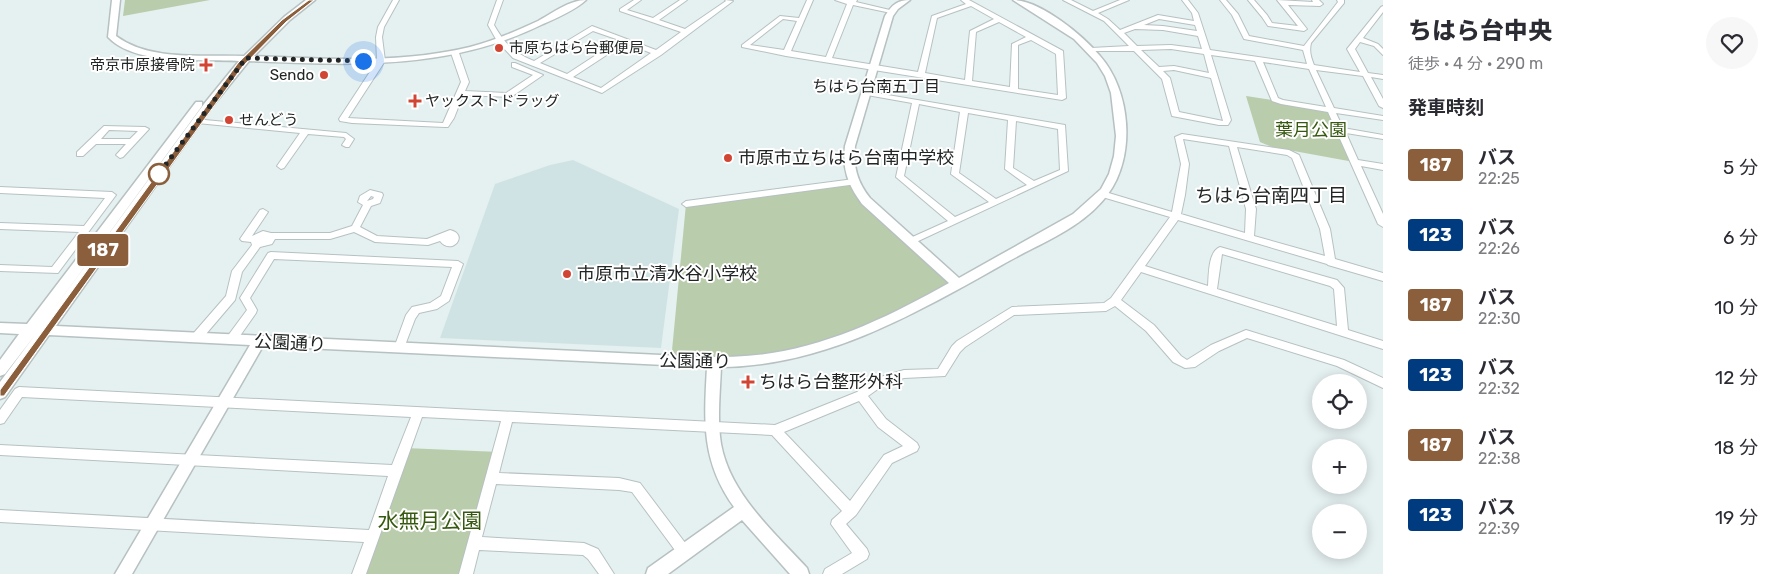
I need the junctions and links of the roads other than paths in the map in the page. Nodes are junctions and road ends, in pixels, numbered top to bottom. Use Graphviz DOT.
graph roads {
  1 [pos="116,0"];
  2 [pos="302,0"];
  3 [pos="311,0"];
  4 [pos="396,0"];
  5 [pos="500,0"];
  6 [pos="582,0"];
  7 [pos="638,0"];
  8 [pos="684,0"];
  9 [pos="728,0"];
  10 [pos="810,0"];
  11 [pos="838,0"];
  12 [pos="906,0"];
  13 [pos="964,0"];
  14 [pos="1017,0"];
  15 [pos="1066,0"];
  16 [pos="1126,0"];
  17 [pos="1185,0"];
  18 [pos="1223,0"];
  19 [pos="1251,0"];
  20 [pos="1315,0"];
  21 [pos="1340,0"];
  22 [pos="852,1"];
  23 [pos="1281,1"];
  24 [pos="971,4"];
  25 [pos="1383,8"];
  26 [pos="891,11"];
  27 [pos="1093,13"];
  28 [pos="1000,19"];
  29 [pos="801,20"];
  30 [pos="653,21"];
  31 [pos="1198,23"];
  32 [pos="1136,26"];
  33 [pos="686,32"];
  34 [pos="1119,33"];
  35 [pos="1201,34"];
  36 [pos="1032,37"];
  37 [pos="1358,39"];
  38 [pos="499,40"];
  39 [pos="624,40"];
  40 [pos="1135,47"];
  41 [pos="1306,48"];
  42 [pos="1091,50"];
  43 [pos="1206,51"];
  44 [pos="454,53"];
  45 [pos="658,53"];
  46 [pos="1383,53"];
  47 [pos="786,54"];
  48 [pos="240,58"];
  49 [pos="1258,59"];
  50 [pos="828,60"];
  51 [pos="381,61"];
  52 [pos="535,63"];
  53 [pos="515,65"];
  54 [pos="1311,67"];
  55 [pos="875,68"];
  56 [pos="1157,69"];
  57 [pos="921,75"];
  58 [pos="1366,75"];
  59 [pos="1213,76"];
  60 [pos="568,77"];
  61 [pos="1383,77"];
  62 [pos="968,83"];
  63 [pos="1014,90"];
  64 [pos="1379,91"];
  65 [pos="460,93"];
  66 [pos="867,94"];
  67 [pos="916,102"];
  68 [pos="1383,106"];
  69 [pos="1331,109"];
  70 [pos="964,110"];
  71 [pos="1012,118"];
  72 [pos="1383,118"];
  73 [pos="197,121"];
  74 [pos="1340,130"];
  75 [pos="305,132"];
  76 [pos="1383,137"];
  77 [pos="93,141"];
  78 [pos="133,142"];
  79 [pos="1232,143"];
  80 [pos="346,145"];
  81 [pos="80,154"];
  82 [pos="120,156"];
  83 [pos="1354,162"];
  84 [pos="281,166"];
  85 [pos="1383,167"];
  86 [pos="854,182"];
  87 [pos="1033,185"];
  88 [pos="0,190"];
  89 [pos="1102,194"];
  90 [pos="996,202"];
  91 [pos="368,204"];
  92 [pos="686,204"];
  93 [pos="263,212"];
  94 [pos="1176,216"];
  95 [pos="954,221"];
  96 [pos="1383,224"];
  97 [pos="0,226"];
  98 [pos="355,228"];
  99 [pos="86,229"];
  100 [pos="444,236"];
  101 [pos="1249,238"];
  102 [pos="911,241"];
  103 [pos="256,242"];
  104 [pos="1332,263"];
  105 [pos="0,268"];
  106 [pos="1140,268"];
  107 [pos="1383,277"];
  108 [pos="958,284"];
  109 [pos="1212,290"];
  110 [pos="1115,301"];
  111 [pos="0,328"];
  112 [pos="30,329"];
  113 [pos="45,331"];
  114 [pos="1343,333"];
  115 [pos="196,338"];
  116 [pos="231,340"];
  117 [pos="259,341"];
  118 [pos="1383,345"];
  119 [pos="399,348"];
  120 [pos="714,362"];
  121 [pos="0,370"];
  122 [pos="1383,383"];
  123 [pos="0,393"];
  124 [pos="861,395"];
  125 [pos="223,403"];
  126 [pos="418,412"];
  127 [pos="508,416"];
  128 [pos="0,419"];
  129 [pos="712,426"];
  130 [pos="774,430"];
  131 [pos="0,450"];
  132 [pos="190,460"];
  133 [pos="396,471"];
  134 [pos="492,478"];
  135 [pos="744,509"];
  136 [pos="851,511"];
  137 [pos="0,516"];
  138 [pos="152,524"];
  139 [pos="372,536"];
  140 [pos="475,543"];
  141 [pos="685,552"];
  142 [pos="123,574"];
  143 [pos="359,574"];
  144 [pos="466,574"];
  145 [pos="607,574"];
  146 [pos="654,574"];
  147 [pos="801,574"];
  148 [pos="830,574"];
  1 -- 48 [label="street"];
  2 -- 48 [label="street"];
  3 -- 48 [label="street"];
  4 -- 51 [label="street"];
  5 -- 38 [label="street"];
  6 -- 38 [label="street"];
  7 -- 30 [label="street"];
  8 -- 30 [label="street"];
  9 -- 33 [label="street"];
  10 -- 29 [label="street"];
  11 -- 22 [label="street"];
  12 -- 26 [label="street"];
  13 -- 24 [label="street"];
  14 -- 42 [label="street, 公園通り"];
  15 -- 27 [label="street"];
  16 -- 27 [label="street"];
  17 -- 31 [label="street"];
  18 -- 41 [label="street"];
  19 -- 23 [label="street"];
  20 -- 23 [label="street"];
  21 -- 41 [label="street"];
  22 -- 26 [label="street"];
  22 -- 50 [label="street"];
  24 -- 28 [label="street"];
  24 -- 57 [label="street"];
  25 -- 37 [label="street"];
  26 -- 55 [label="street"];
  27 -- 34 [label="street"];
  28 -- 36 [label="street"];
  28 -- 62 [label="street"];
  29 -- 47 [label="street"];
  29 -- 47 [label="street"];
  30 -- 33 [label="street"];
  31 -- 32 [label="street"];
  31 -- 35 [label="street"];
  32 -- 34 [label="street"];
  32 -- 35 [label="street"];
  33 -- 45 [label="street"];
  34 -- 40 [label="street"];
  35 -- 43 [label="street"];
  36 -- 63 [label="street"];
  36 -- 63 [label="street"];
  37 -- 46 [label="street"];
  37 -- 58 [label="street"];
  38 -- 44 [label="street"];
  38 -- 52 [label="street"];
  39 -- 45 [label="street"];
  39 -- 52 [label="street"];
  39 -- 60 [label="street"];
  40 -- 42 [label="street"];
  40 -- 43 [label="street"];
  40 -- 56 [label="street"];
  41 -- 54 [label="street"];
  42 -- 89 [label="street, 公園通り"];
  43 -- 49 [label="street"];
  43 -- 59 [label="street"];
  44 -- 51 [label="street"];
  44 -- 65 [label="street"];
  45 -- 60 [label="street"];
  47 -- 50 [label="street"];
  48 -- 51 [label="street"];
  48 -- 73 [label="street"];
  48 -- 112 [label="street"];
  49 -- 54 [label="street"];
  49 -- 69 [label="street"];
  50 -- 55 [label="street"];
  51 -- 65 [label="street"];
  52 -- 60 [label="street"];
  53 -- 65 [label="street"];
  54 -- 58 [label="street"];
  54 -- 69 [label="street"];
  55 -- 57 [label="street"];
  55 -- 66 [label="street"];
  56 -- 59 [label="street"];
  56 -- 59 [label="street"];
  57 -- 62 [label="street"];
  58 -- 61 [label="street"];
  58 -- 64 [label="street"];
  62 -- 63 [label="street"];
  64 -- 68 [label="street"];
  66 -- 67 [label="street"];
  66 -- 86 [label="street"];
  67 -- 70 [label="street"];
  67 -- 95 [label="street"];
  69 -- 72 [label="street"];
  69 -- 74 [label="street"];
  70 -- 71 [label="street"];
  70 -- 90 [label="street"];
  71 -- 87 [label="street"];
  71 -- 87 [label="street"];
  73 -- 75 [label="street"];
  73 -- 113 [label="street"];
  74 -- 76 [label="street"];
  74 -- 83 [label="street"];
  75 -- 80 [label="street"];
  75 -- 84 [label="street"];
  77 -- 78 [label="street"];
  77 -- 78 [label="street"];
  77 -- 81 [label="street"];
  78 -- 82 [label="street"];
  79 -- 94 [label="street"];
  79 -- 101 [label="street"];
  79 -- 104 [label="street"];
  83 -- 85 [label="street"];
  83 -- 96 [label="street"];
  86 -- 92 [label="street"];
  86 -- 102 [label="street"];
  87 -- 90 [label="street"];
  88 -- 99 [label="street"];
  89 -- 94 [label="street"];
  89 -- 108 [label="street, 公園通り"];
  90 -- 95 [label="street"];
  91 -- 98 [label="street"];
  93 -- 103 [label="street"];
  94 -- 101 [label="street"];
  94 -- 106 [label="street"];
  95 -- 102 [label="street"];
  97 -- 99 [label="street"];
  98 -- 100 [label="street"];
  98 -- 103 [label="street"];
  99 -- 105 [label="street"];
  101 -- 104 [label="street"];
  102 -- 108 [label="street"];
  103 -- 115 [label="street"];
  104 -- 107 [label="street"];
  106 -- 109 [label="street"];
  106 -- 110 [label="street"];
  108 -- 120 [label="street, 公園通り"];
  109 -- 114 [label="street"];
  109 -- 114 [label="street"];
  110 -- 122 [label="street"];
  110 -- 124 [label="street"];
  111 -- 112 [label="street, 公園通り"];
  112 -- 113 [label="street, 公園通り"];
  112 -- 121 [label="street"];
  113 -- 115 [label="street, 公園通り"];
  113 -- 123 [label="street"];
  114 -- 118 [label="street"];
  115 -- 116 [label="street, 公園通り"];
  116 -- 117 [label="street, 公園通り"];
  116 -- 119 [label="street"];
  117 -- 119 [label="street, 公園通り"];
  117 -- 125 [label="street"];
  119 -- 120 [label="street, 公園通り"];
  120 -- 129 [label="street"];
  124 -- 130 [label="street"];
  124 -- 136 [label="street"];
  125 -- 126 [label="street"];
  125 -- 128 [label="street"];
  125 -- 132 [label="street"];
  126 -- 127 [label="street"];
  126 -- 133 [label="street"];
  127 -- 129 [label="street"];
  127 -- 134 [label="street"];
  129 -- 130 [label="street"];
  129 -- 135 [label="street"];
  130 -- 136 [label="street"];
  131 -- 132 [label="street"];
  132 -- 133 [label="street"];
  132 -- 138 [label="street"];
  133 -- 139 [label="street"];
  134 -- 140 [label="street"];
  134 -- 141 [label="street"];
  135 -- 141 [label="street"];
  135 -- 147 [label="street"];
  136 -- 148 [label="street"];
  137 -- 138 [label="street"];
  138 -- 139 [label="street"];
  138 -- 142 [label="street"];
  139 -- 143 [label="street"];
  140 -- 144 [label="street"];
  140 -- 145 [label="street"];
  141 -- 146 [label="street"];
}
